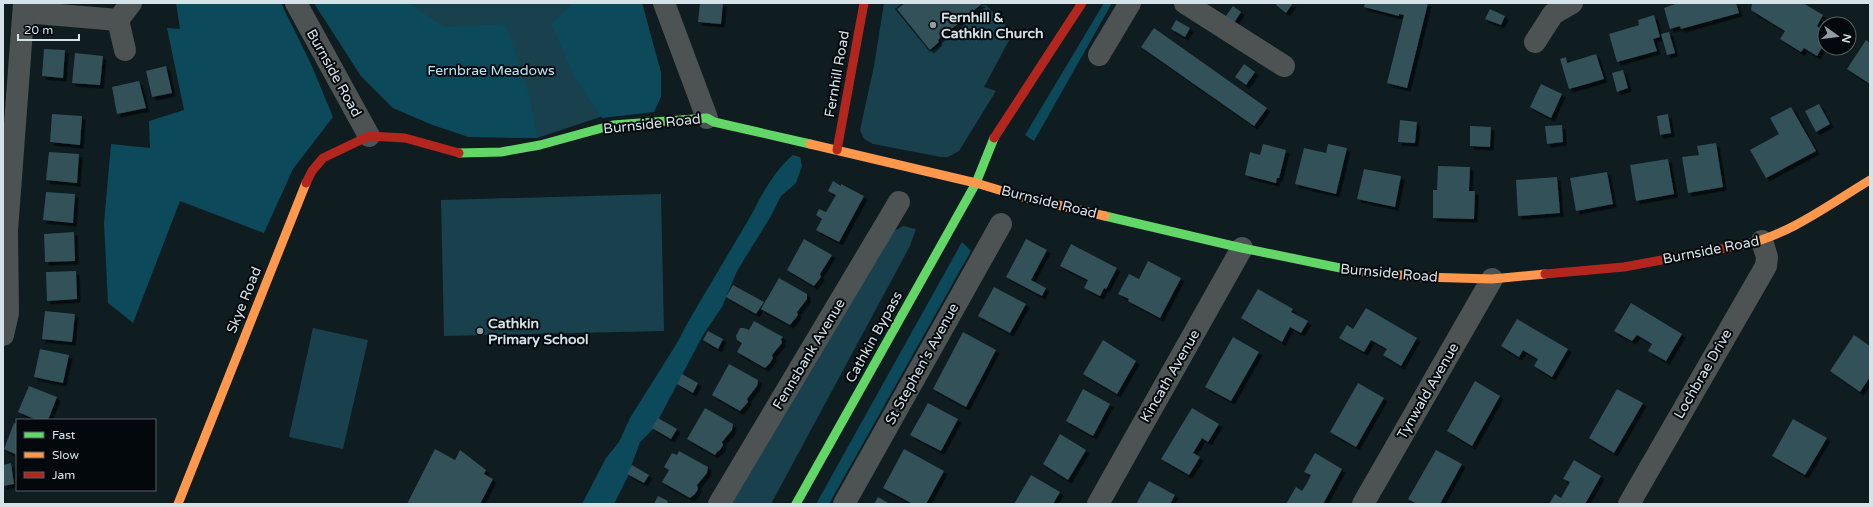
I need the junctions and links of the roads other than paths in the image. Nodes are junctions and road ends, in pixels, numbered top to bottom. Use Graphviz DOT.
graph roads {
  1 [pos="131,3"];
  2 [pos="296,3"];
  3 [pos="664,3"];
  4 [pos="864,3"];
  5 [pos="1082,3"];
  6 [pos="1130,3"];
  7 [pos="1185,3"];
  8 [pos="1572,3"];
  9 [pos="24,8"];
  10 [pos="118,20"];
  11 [pos="1535,42"];
  12 [pos="125,50"];
  13 [pos="1099,55"];
  14 [pos="1284,66"];
  15 [pos="10,111"];
  16 [pos="707,118"];
  17 [pos="369,136"];
  18 [pos="837,150"];
  19 [pos="1870,180"];
  20 [pos="976,183"];
  21 [pos="899,202"];
  22 [pos="1001,224"];
  23 [pos="1762,241"];
  24 [pos="1242,248"];
  25 [pos="1492,278"];
  26 [pos="3,335"];
  27 [pos="178,504"];
  28 [pos="718,504"];
  29 [pos="796,504"];
  30 [pos="844,504"];
  31 [pos="1098,504"];
  32 [pos="1363,504"];
  33 [pos="1629,504"];
  1 -- 10 [label="street"];
  2 -- 17 [label="street, Burnside Road"];
  3 -- 16 [label="street"];
  4 -- 18 [label="street, Fernhill Road"];
  5 -- 20 [label="street, Cathkin Bypass"];
  6 -- 13 [label="street"];
  7 -- 14 [label="street"];
  8 -- 11 [label="street"];
  9 -- 10 [label="street"];
  9 -- 15 [label="street"];
  10 -- 12 [label="street"];
  15 -- 26 [label="street"];
  16 -- 17 [label="street, Burnside Road"];
  16 -- 18 [label="street, Burnside Road"];
  17 -- 27 [label="street, Skye Road"];
  18 -- 20 [label="street, Burnside Road"];
  19 -- 23 [label="street, Burnside Road"];
  20 -- 24 [label="street, Burnside Road"];
  20 -- 29 [label="street, Cathkin Bypass"];
  21 -- 28 [label="street, Fennsbank Avenue"];
  22 -- 30 [label="street, St Stephen's Avenue"];
  23 -- 25 [label="street, Burnside Road"];
  23 -- 33 [label="street, Lochbrae Drive"];
  24 -- 25 [label="street, Burnside Road"];
  24 -- 31 [label="street, Kincath Avenue"];
  25 -- 32 [label="street, Tynwald Avenue"];
}
